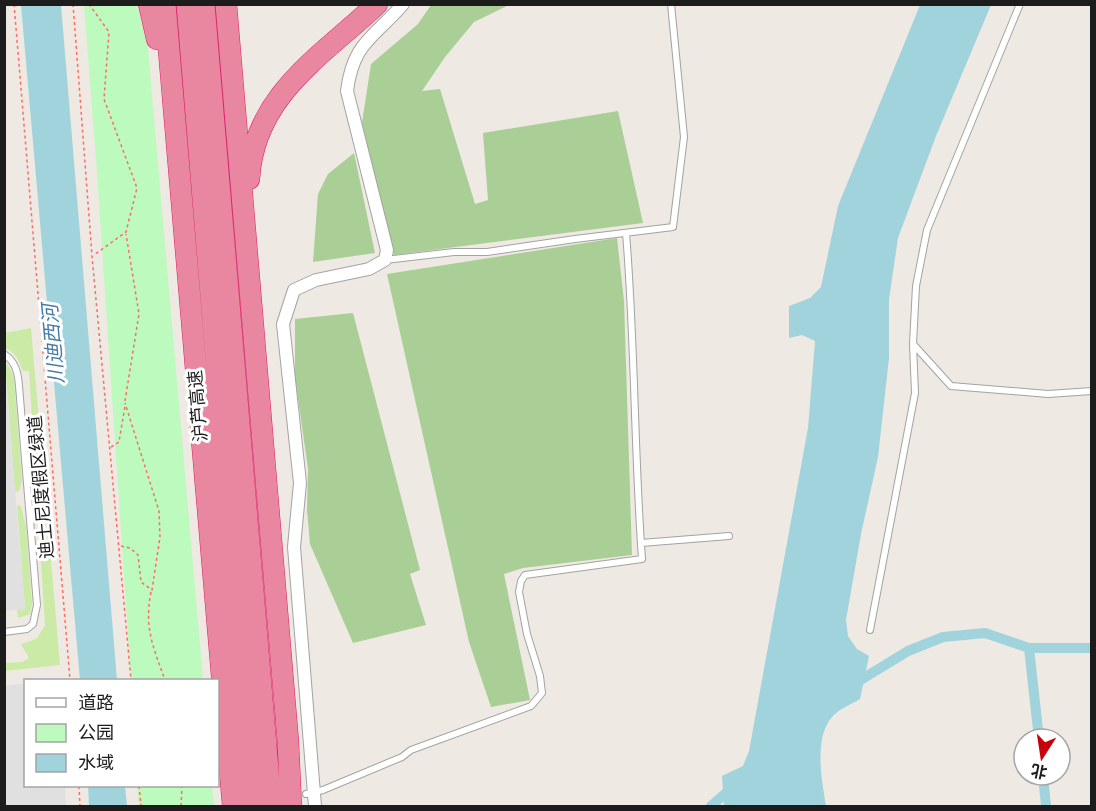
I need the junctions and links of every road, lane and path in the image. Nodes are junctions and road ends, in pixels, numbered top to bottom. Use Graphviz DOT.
graph roads {
  1 [pos="14,4"];
  2 [pos="73,4"];
  3 [pos="89,4"];
  4 [pos="149,4"];
  5 [pos="165,4"];
  6 [pos="187,4"];
  7 [pos="204,4"];
  8 [pos="226,4"];
  9 [pos="377,4"];
  10 [pos="404,4"];
  11 [pos="671,4"];
  12 [pos="1020,4"];
  13 [pos="126,232"];
  14 [pos="626,233"];
  15 [pos="92,256"];
  16 [pos="385,260"];
  17 [pos="188,286"];
  18 [pos="913,344"];
  19 [pos="4,354"];
  20 [pos="1092,391"];
  21 [pos="260,401"];
  22 [pos="125,403"];
  23 [pos="110,447"];
  24 [pos="729,536"];
  25 [pos="641,543"];
  26 [pos="120,546"];
  27 [pos="152,590"];
  28 [pos="870,630"];
  29 [pos="4,632"];
  30 [pos="70,679"];
  31 [pos="131,679"];
  32 [pos="164,679"];
  33 [pos="79,787"];
  34 [pos="139,787"];
  35 [pos="182,787"];
  36 [pos="304,798"];
  37 [pos="80,807"];
  38 [pos="141,807"];
  39 [pos="181,807"];
  40 [pos="233,807"];
  41 [pos="253,807"];
  42 [pos="271,807"];
  43 [pos="315,807"];
  1 -- 30 [label="path, 迪士尼度假区绿道"];
  2 -- 15 [label="path"];
  3 -- 13 [label="path"];
  4 -- 17 [label="highway"];
  5 -- 17 [label="highway, 沪芦高速"];
  6 -- 41 [label="highway, 沪芦高速"];
  7 -- 42 [label="highway"];
  8 -- 21 [label="highway"];
  9 -- 21 [label="highway"];
  10 -- 16 [label="street"];
  11 -- 14 [label="lane"];
  12 -- 18 [label="lane"];
  13 -- 15 [label="path"];
  13 -- 22 [label="path"];
  14 -- 16 [label="lane"];
  14 -- 25 [label="lane"];
  15 -- 23 [label="path"];
  16 -- 36 [label="street"];
  17 -- 40 [label="highway, 沪芦高速"];
  18 -- 20 [label="lane"];
  18 -- 28 [label="lane"];
  19 -- 29 [label="lane"];
  21 -- 36 [label="highway"];
  22 -- 23 [label="path"];
  22 -- 27 [label="path"];
  23 -- 26 [label="path"];
  24 -- 25 [label="lane"];
  25 -- 36 [label="lane"];
  26 -- 27 [label="path"];
  26 -- 31 [label="path"];
  27 -- 32 [label="path"];
  33 -- 37 [label="path"];
  34 -- 38 [label="path"];
  35 -- 39 [label="path"];
  36 -- 43 [label="street"];
}
